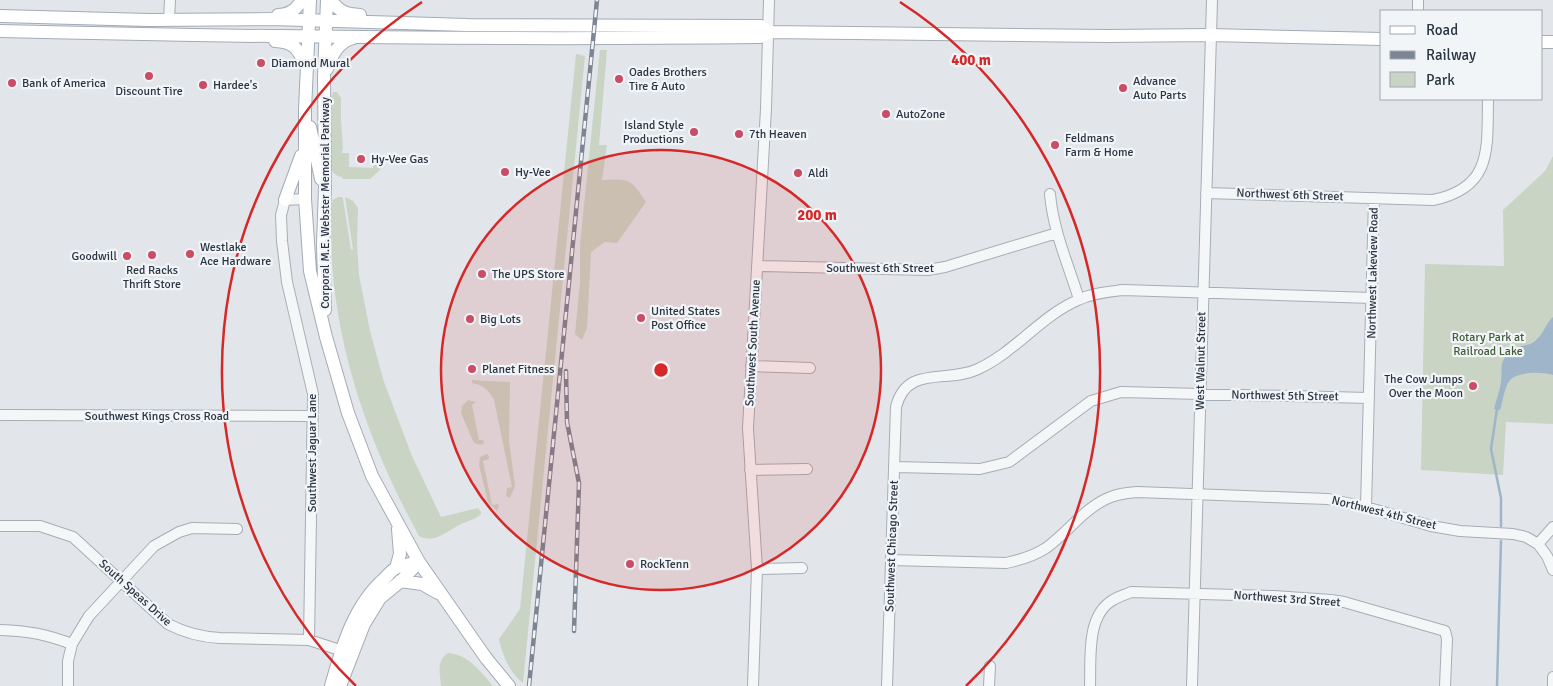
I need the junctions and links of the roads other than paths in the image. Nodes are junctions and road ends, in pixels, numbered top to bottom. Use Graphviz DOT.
graph roads {
  1 [pos="170,0"];
  2 [pos="302,0"];
  3 [pos="310,0"];
  4 [pos="327,0"];
  5 [pos="331,0"];
  6 [pos="769,0"];
  7 [pos="1212,0"];
  8 [pos="0,16"];
  9 [pos="169,19"];
  10 [pos="255,19"];
  11 [pos="310,20"];
  12 [pos="326,21"];
  13 [pos="400,23"];
  14 [pos="0,31"];
  15 [pos="769,32"];
  16 [pos="118,33"];
  17 [pos="244,35"];
  18 [pos="1210,35"];
  19 [pos="309,36"];
  20 [pos="326,36"];
  21 [pos="356,37"];
  22 [pos="1380,39"];
  23 [pos="308,70"];
  24 [pos="324,76"];
  25 [pos="1488,100"];
  26 [pos="305,116"];
  27 [pos="305,134"];
  28 [pos="325,188"];
  29 [pos="1206,193"];
  30 [pos="1050,194"];
  31 [pos="1374,198"];
  32 [pos="304,199"];
  33 [pos="285,200"];
  34 [pos="1057,233"];
  35 [pos="757,266"];
  36 [pos="1203,293"];
  37 [pos="1372,298"];
  38 [pos="1079,299"];
  39 [pos="326,337"];
  40 [pos="751,366"];
  41 [pos="810,368"];
  42 [pos="1201,394"];
  43 [pos="1369,398"];
  44 [pos="0,415"];
  45 [pos="313,416"];
  46 [pos="895,467"];
  47 [pos="807,469"];
  48 [pos="750,470"];
  49 [pos="1198,494"];
  50 [pos="1366,507"];
  51 [pos="396,520"];
  52 [pos="0,526"];
  53 [pos="1553,527"];
  54 [pos="237,529"];
  55 [pos="1538,544"];
  56 [pos="891,560"];
  57 [pos="419,562"];
  58 [pos="396,568"];
  59 [pos="802,568"];
  60 [pos="756,569"];
  61 [pos="1553,570"];
  62 [pos="400,581"];
  63 [pos="122,582"];
  64 [pos="1194,594"];
  65 [pos="442,595"];
  66 [pos="0,630"];
  67 [pos="309,640"];
  68 [pos="72,644"];
  69 [pos="346,652"];
  70 [pos="990,666"];
  71 [pos="1553,677"];
  72 [pos="68,686"];
  73 [pos="331,686"];
  74 [pos="340,686"];
  75 [pos="509,686"];
  76 [pos="753,686"];
  77 [pos="888,686"];
  78 [pos="989,686"];
  79 [pos="1090,686"];
  80 [pos="1192,686"];
  81 [pos="1445,686"];
  82 [pos="1553,686"];
  1 -- 9 [label="street"];
  2 -- 10 [label="main road"];
  3 -- 11 [label="main road, Corporal M.E. Webster Memorial Parkway"];
  4 -- 12 [label="main road, Corporal M.E. Webster Memorial Parkway"];
  5 -- 13 [label="main road"];
  6 -- 15 [label="street, Southwest South Avenue"];
  7 -- 18 [label="street, West Walnut Street"];
  8 -- 9 [label="main road"];
  9 -- 10 [label="main road"];
  9 -- 16 [label="main road"];
  10 -- 11 [label="main road"];
  11 -- 12 [label="main road"];
  11 -- 19 [label="main road, Corporal M.E. Webster Memorial Parkway"];
  12 -- 13 [label="main road"];
  12 -- 20 [label="main road, Corporal M.E. Webster Memorial Parkway"];
  13 -- 15 [label="main road"];
  14 -- 16 [label="main road"];
  15 -- 18 [label="main road"];
  15 -- 21 [label="main road"];
  15 -- 35 [label="street, Southwest South Avenue"];
  16 -- 17 [label="main road"];
  17 -- 19 [label="main road"];
  17 -- 23 [label="main road"];
  18 -- 22 [label="main road"];
  18 -- 29 [label="street, West Walnut Street"];
  19 -- 20 [label="main road"];
  19 -- 23 [label="main road, Corporal M.E. Webster Memorial Parkway"];
  20 -- 21 [label="main road"];
  20 -- 24 [label="main road, Corporal M.E. Webster Memorial Parkway"];
  21 -- 24 [label="main road"];
  23 -- 26 [label="main road, Corporal M.E. Webster Memorial Parkway"];
  24 -- 28 [label="main road, Corporal M.E. Webster Memorial Parkway"];
  25 -- 31 [label="street, Northwest Lakeview Road"];
  26 -- 27 [label="main road, Corporal M.E. Webster Memorial Parkway"];
  26 -- 28 [label="main road"];
  27 -- 32 [label="main road, Corporal M.E. Webster Memorial Parkway"];
  27 -- 33 [label="main road"];
  28 -- 39 [label="main road, Corporal M.E. Webster Memorial Parkway"];
  29 -- 31 [label="street, Northwest 6th Street"];
  29 -- 36 [label="street, West Walnut Street"];
  30 -- 34 [label="street"];
  31 -- 37 [label="street, Northwest Lakeview Road"];
  32 -- 33 [label="street"];
  32 -- 39 [label="main road, Corporal M.E. Webster Memorial Parkway"];
  33 -- 45 [label="street, Southwest Jaguar Lane"];
  34 -- 35 [label="street, Southwest 6th Street"];
  34 -- 38 [label="street"];
  35 -- 40 [label="street, Southwest South Avenue"];
  36 -- 37 [label="street"];
  36 -- 38 [label="street"];
  36 -- 42 [label="street, West Walnut Street"];
  37 -- 43 [label="street, Northwest Lakeview Road"];
  38 -- 46 [label="street, Southwest Chicago Street"];
  39 -- 51 [label="main road"];
  40 -- 41 [label="street"];
  40 -- 48 [label="street, Southwest South Avenue"];
  42 -- 43 [label="street, Northwest 5th Street"];
  42 -- 46 [label="street, Northwest 5th Street"];
  42 -- 49 [label="street, West Walnut Street"];
  43 -- 50 [label="street, Northwest Lakeview Road"];
  44 -- 45 [label="street, Southwest Kings Cross Road"];
  45 -- 67 [label="street, Southwest Jaguar Lane"];
  46 -- 56 [label="street, Southwest Chicago Street"];
  47 -- 48 [label="street"];
  48 -- 60 [label="street, Southwest South Avenue"];
  49 -- 50 [label="street, Northwest 4th Street"];
  49 -- 56 [label="street, Northwest 4th Street"];
  49 -- 64 [label="street, West Walnut Street"];
  50 -- 55 [label="street, Northwest 4th Street"];
  51 -- 57 [label="main road"];
  51 -- 58 [label="main road"];
  52 -- 63 [label="street, South Speas Drive"];
  53 -- 55 [label="street"];
  54 -- 63 [label="street"];
  55 -- 61 [label="street"];
  56 -- 77 [label="street, Southwest Chicago Street"];
  57 -- 58 [label="main road"];
  57 -- 62 [label="main road"];
  57 -- 65 [label="main road"];
  58 -- 69 [label="main road"];
  59 -- 60 [label="street"];
  60 -- 76 [label="street, Southwest South Avenue"];
  62 -- 65 [label="main road"];
  62 -- 69 [label="main road"];
  63 -- 67 [label="street, South Speas Drive"];
  63 -- 68 [label="street"];
  64 -- 79 [label="street, Northwest 3rd Street"];
  64 -- 80 [label="street, West Walnut Street"];
  64 -- 81 [label="street, Northwest 3rd Street"];
  65 -- 75 [label="main road"];
  66 -- 68 [label="street"];
  67 -- 69 [label="street, South Speas Drive"];
  68 -- 72 [label="street"];
  69 -- 73 [label="main road"];
  69 -- 74 [label="main road"];
  70 -- 78 [label="street"];
  71 -- 82 [label="street"];
}
